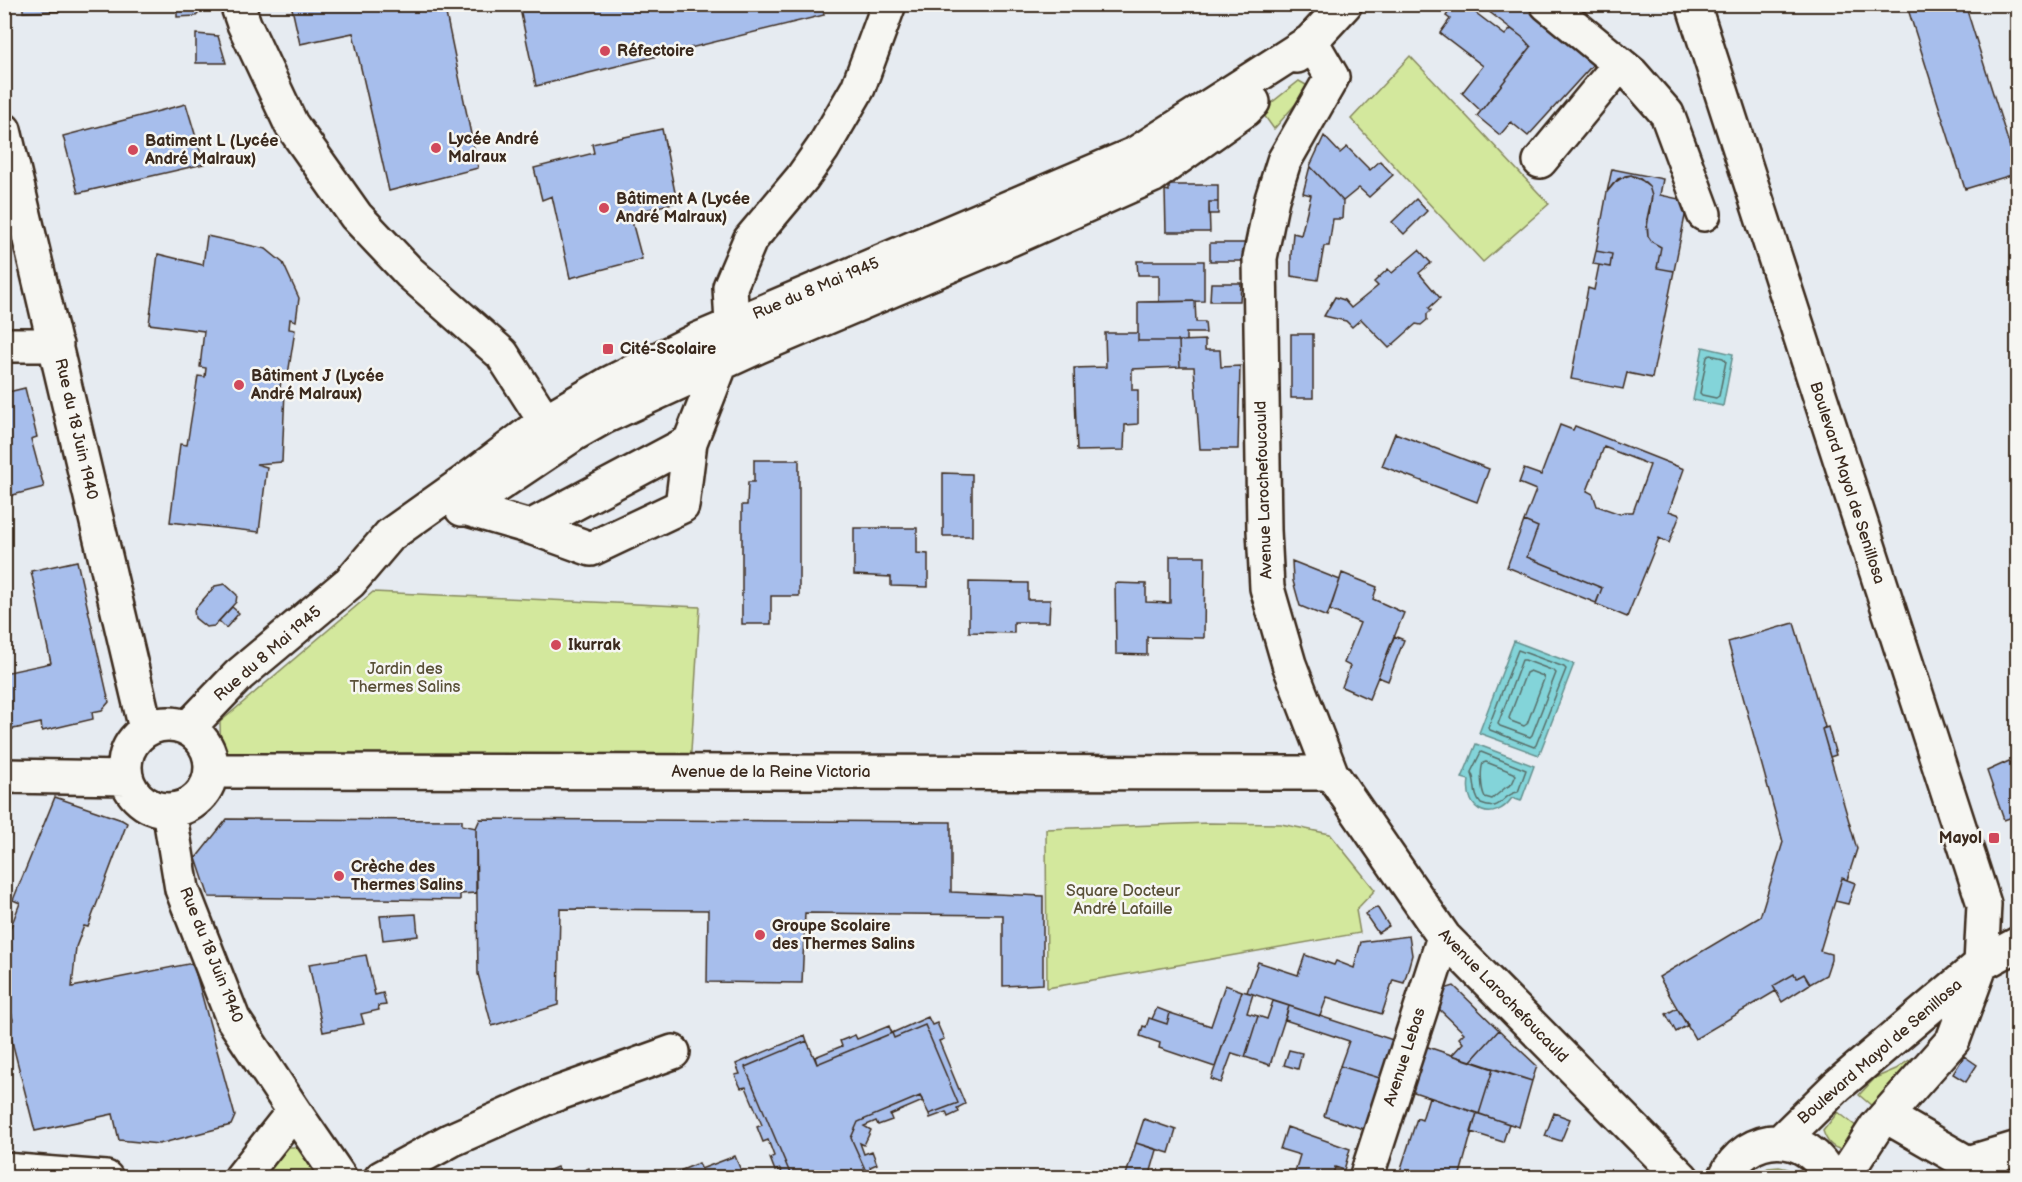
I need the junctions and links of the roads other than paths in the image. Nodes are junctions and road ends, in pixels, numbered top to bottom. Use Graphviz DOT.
graph roads {
  1 [pos="237,4"];
  2 [pos="1345,4"];
  3 [pos="1547,4"];
  4 [pos="1693,4"];
  5 [pos="886,6"];
  6 [pos="1311,41"];
  7 [pos="1620,64"];
  8 [pos="4,130"];
  9 [pos="1540,161"];
  10 [pos="1704,214"];
  11 [pos="732,324"];
  12 [pos="4,345"];
  13 [pos="56,345"];
  14 [pos="721,363"];
  15 [pos="545,421"];
  16 [pos="690,442"];
  17 [pos="464,508"];
  18 [pos="530,526"];
  19 [pos="350,582"];
  20 [pos="188,728"];
  21 [pos="146,729"];
  22 [pos="212,771"];
  23 [pos="1331,773"];
  24 [pos="4,776"];
  25 [pos="126,778"];
  26 [pos="169,810"];
  27 [pos="1444,937"];
  28 [pos="2018,944"];
  29 [pos="1981,964"];
  30 [pos="673,1052"];
  31 [pos="294,1111"];
  32 [pos="1886,1116"];
  33 [pos="1780,1141"];
  34 [pos="2018,1149"];
  35 [pos="4,1170"];
  36 [pos="1981,1170"];
  37 [pos="106,1178"];
  38 [pos="241,1178"];
  39 [pos="340,1178"];
  40 [pos="381,1178"];
  41 [pos="1366,1178"];
  42 [pos="1682,1178"];
  43 [pos="1725,1178"];
  44 [pos="1830,1178"];
  45 [pos="1843,1178"];
  1 -- 15 [label="street"];
  2 -- 6 [label="street, Rue du 8 Mai 1945"];
  3 -- 7 [label="street"];
  4 -- 29 [label="street, Boulevard Mayol de Senillosa"];
  5 -- 11 [label="street"];
  6 -- 11 [label="street, Rue du 8 Mai 1945"];
  6 -- 14 [label="street, Rue du 8 Mai 1945"];
  6 -- 23 [label="street, Avenue Larochefoucauld"];
  7 -- 9 [label="street"];
  7 -- 10 [label="street"];
  8 -- 13 [label="street, Rue du 18 Juin 1940"];
  11 -- 15 [label="street, Rue du 8 Mai 1945"];
  12 -- 13 [label="street"];
  13 -- 21 [label="street, Rue du 18 Juin 1940"];
  14 -- 16 [label="street"];
  14 -- 17 [label="street, Rue du 8 Mai 1945"];
  15 -- 19 [label="street, Rue du 8 Mai 1945"];
  16 -- 18 [label="street"];
  16 -- 18 [label="street"];
  17 -- 18 [label="street"];
  17 -- 19 [label="street, Rue du 8 Mai 1945"];
  19 -- 20 [label="street, Rue du 8 Mai 1945"];
  20 -- 21 [label="street"];
  20 -- 22 [label="street"];
  21 -- 25 [label="street"];
  22 -- 23 [label="street, Avenue de la Reine Victoria"];
  22 -- 26 [label="street"];
  23 -- 27 [label="street, Avenue Larochefoucauld"];
  24 -- 25 [label="street"];
  25 -- 26 [label="street"];
  26 -- 31 [label="street, Rue du 18 Juin 1940"];
  27 -- 41 [label="street, Avenue Lebas"];
  27 -- 42 [label="street, Avenue Larochefoucauld"];
  28 -- 29 [label="street"];
  29 -- 32 [label="street, Boulevard Mayol de Senillosa"];
  29 -- 33 [label="street, Boulevard Mayol de Senillosa"];
  30 -- 40 [label="street"];
  31 -- 38 [label="street"];
  31 -- 39 [label="street, Rue du 18 Juin 1940"];
  32 -- 36 [label="street"];
  32 -- 45 [label="street, Boulevard Mayol de Senillosa"];
  33 -- 43 [label="street"];
  33 -- 44 [label="street"];
  34 -- 36 [label="street"];
  35 -- 37 [label="street"];
}
